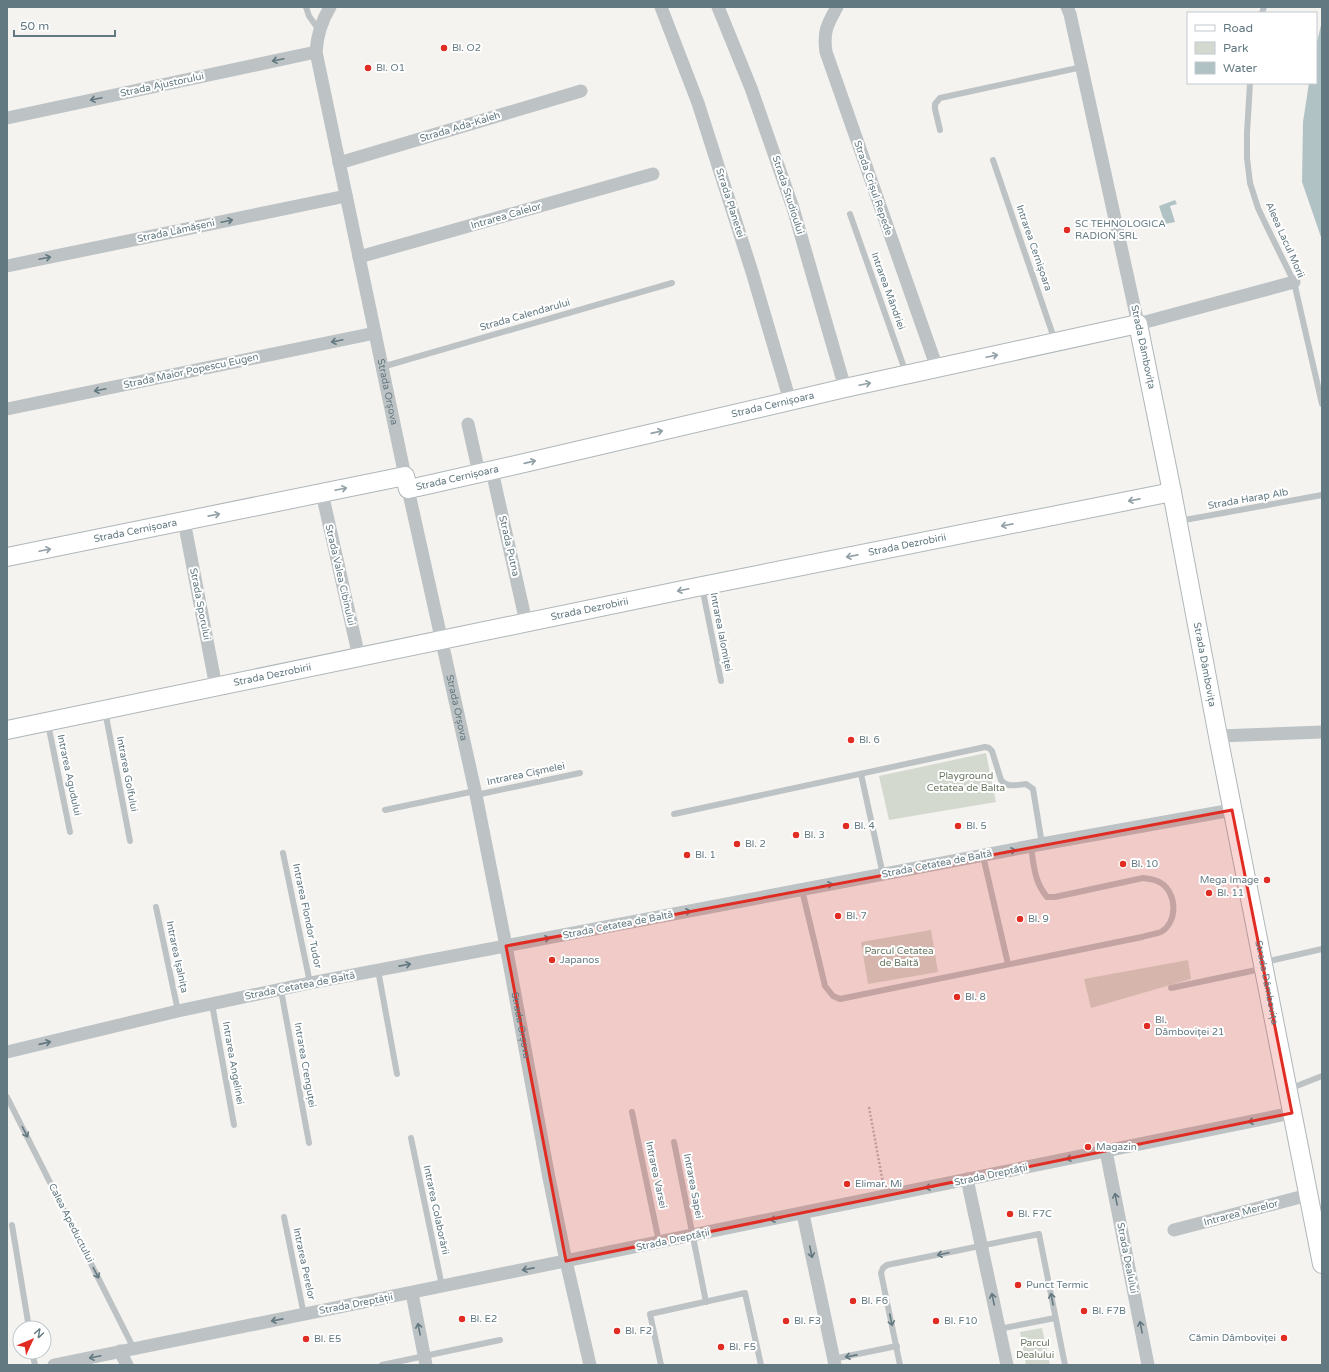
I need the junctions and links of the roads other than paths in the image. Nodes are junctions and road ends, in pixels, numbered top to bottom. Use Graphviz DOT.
graph roads {
  1 [pos="306,7"];
  2 [pos="330,7"];
  3 [pos="662,7"];
  4 [pos="718,7"];
  5 [pos="836,7"];
  6 [pos="1067,7"];
  7 [pos="319,30"];
  8 [pos="316,52"];
  9 [pos="1082,67"];
  10 [pos="1250,84"];
  11 [pos="581,91"];
  12 [pos="7,118"];
  13 [pos="940,130"];
  14 [pos="994,160"];
  15 [pos="339,163"];
  16 [pos="654,174"];
  17 [pos="346,196"];
  18 [pos="850,214"];
  19 [pos="359,257"];
  20 [pos="7,266"];
  21 [pos="1294,282"];
  22 [pos="672,283"];
  23 [pos="1138,324"];
  24 [pos="375,333"];
  25 [pos="1055,342"];
  26 [pos="382,367"];
  27 [pos="937,368"];
  28 [pos="907,375"];
  29 [pos="845,388"];
  30 [pos="790,401"];
  31 [pos="1322,404"];
  32 [pos="7,409"];
  33 [pos="468,424"];
  34 [pos="486,472"];
  35 [pos="406,482"];
  36 [pos="1172,492"];
  37 [pos="322,493"];
  38 [pos="1322,495"];
  39 [pos="184,521"];
  40 [pos="1178,521"];
  41 [pos="7,558"];
  42 [pos="702,586"];
  43 [pos="526,622"];
  44 [pos="442,640"];
  45 [pos="358,657"];
  46 [pos="721,681"];
  47 [pos="216,687"];
  48 [pos="105,711"];
  49 [pos="48,722"];
  50 [pos="7,730"];
  51 [pos="1322,732"];
  52 [pos="1218,736"];
  53 [pos="580,773"];
  54 [pos="861,774"];
  55 [pos="475,793"];
  56 [pos="385,810"];
  57 [pos="1232,810"];
  58 [pos="674,814"];
  59 [pos="70,832"];
  60 [pos="130,841"];
  61 [pos="1037,846"];
  62 [pos="283,853"];
  63 [pos="983,856"];
  64 [pos="882,875"];
  65 [pos="802,890"];
  66 [pos="156,907"];
  67 [pos="506,946"];
  68 [pos="1322,949"];
  69 [pos="1008,964"];
  70 [pos="1263,965"];
  71 [pos="378,970"];
  72 [pos="310,984"];
  73 [pos="1171,988"];
  74 [pos="281,990"];
  75 [pos="212,1004"];
  76 [pos="178,1011"];
  77 [pos="7,1052"];
  78 [pos="397,1074"];
  79 [pos="1322,1076"];
  80 [pos="1288,1090"];
  81 [pos="7,1097"];
  82 [pos="632,1112"];
  83 [pos="1292,1113"];
  84 [pos="234,1125"];
  85 [pos="411,1138"];
  86 [pos="674,1142"];
  87 [pos="309,1143"];
  88 [pos="1106,1151"];
  89 [pos="968,1179"];
  90 [pos="1308,1195"];
  91 [pos="802,1214"];
  92 [pos="284,1217"];
  93 [pos="12,1225"];
  94 [pos="1174,1230"];
  95 [pos="693,1235"];
  96 [pos="659,1243"];
  97 [pos="981,1246"];
  98 [pos="566,1262"];
  99 [pos="1322,1264"];
  100 [pos="442,1286"];
  101 [pos="412,1293"];
  102 [pos="706,1302"];
  103 [pos="304,1314"];
  104 [pos="1055,1318"];
  105 [pos="28,1320"];
  106 [pos="999,1329"];
  107 [pos="500,1340"];
  108 [pos="896,1346"];
  109 [pos="134,1349"];
  110 [pos="120,1351"];
  111 [pos="425,1361"];
  112 [pos="834,1362"];
  113 [pos="54,1365"];
  114 [pos="127,1365"];
  115 [pos="382,1365"];
  116 [pos="590,1365"];
  117 [pos="661,1365"];
  118 [pos="762,1365"];
  119 [pos="900,1365"];
  120 [pos="1007,1365"];
  121 [pos="1065,1365"];
  122 [pos="1148,1365"];
  1 -- 7 [label="lane"];
  2 -- 7 [label="street, Strada Orșova"];
  3 -- 30 [label="street, Strada Planetei"];
  4 -- 29 [label="street, Strada Studioului"];
  5 -- 27 [label="street, Strada Crișul Repede"];
  6 -- 9 [label="street, Strada Dâmbovița"];
  7 -- 8 [label="street, Strada Orșova"];
  8 -- 12 [label="street, Strada Ajustorului, one-way"];
  8 -- 15 [label="street, Strada Orșova"];
  9 -- 13 [label="lane"];
  9 -- 23 [label="street, Strada Dâmbovița"];
  10 -- 21 [label="lane, Aleea Lacul Morii"];
  11 -- 15 [label="street, Strada Ada-Kaleh"];
  14 -- 25 [label="lane, Intrarea Cernișoara"];
  15 -- 17 [label="street, Strada Orșova"];
  16 -- 19 [label="street, Intrarea Calelor"];
  17 -- 19 [label="street, Strada Orșova"];
  20 -- 17 [label="street, Strada Lămășeni, one-way"];
  18 -- 28 [label="lane, Intrarea Mândriei"];
  19 -- 24 [label="street, Strada Orșova"];
  21 -- 23 [label="street"];
  21 -- 31 [label="lane, Aleea Lacul Morii"];
  22 -- 26 [label="lane, Strada Calendarului"];
  23 -- 25 [label="street, Strada Cernișoara"];
  23 -- 36 [label="street, Strada Dâmbovița"];
  24 -- 26 [label="street, Strada Orșova"];
  24 -- 32 [label="street, Strada Maior Popescu Eugen, one-way"];
  27 -- 25 [label="street, Strada Cernișoara, one-way"];
  26 -- 35 [label="street, Strada Orșova"];
  27 -- 28 [label="street, Strada Cernișoara"];
  29 -- 28 [label="street, Strada Cernișoara, one-way"];
  29 -- 30 [label="street, Strada Cernișoara"];
  34 -- 30 [label="street, Strada Cernișoara, one-way"];
  33 -- 34 [label="street, Strada Putna"];
  34 -- 35 [label="street, Strada Cernișoara"];
  34 -- 43 [label="street, Strada Putna"];
  37 -- 35 [label="street, Strada Cernișoara, one-way"];
  35 -- 44 [label="street, Strada Orșova"];
  36 -- 40 [label="street, Strada Dâmbovița"];
  36 -- 42 [label="street, Strada Dezrobirii, one-way"];
  39 -- 37 [label="street, Strada Cernișoara, one-way"];
  37 -- 45 [label="street, Strada Valea Cibinului"];
  38 -- 40 [label="lane, Strada Harap Alb"];
  41 -- 39 [label="street, Strada Cernișoara, one-way"];
  39 -- 47 [label="street, Strada Sporului"];
  40 -- 52 [label="street, Strada Dâmbovița"];
  42 -- 43 [label="street, Strada Dezrobirii, one-way"];
  42 -- 46 [label="lane, Intrarea Ialomiței"];
  43 -- 44 [label="street, Strada Dezrobirii"];
  44 -- 45 [label="street, Strada Dezrobirii"];
  44 -- 55 [label="street, Strada Orșova"];
  45 -- 47 [label="street, Strada Dezrobirii"];
  47 -- 48 [label="street, Strada Dezrobirii"];
  48 -- 49 [label="street, Strada Dezrobirii"];
  48 -- 60 [label="lane, Intrarea Golfului"];
  49 -- 50 [label="street, Strada Dezrobirii"];
  49 -- 59 [label="lane, Intrarea Agudului"];
  51 -- 52 [label="street"];
  52 -- 57 [label="street, Strada Dâmbovița"];
  53 -- 55 [label="lane, Intrarea Cișmelei"];
  54 -- 58 [label="lane"];
  54 -- 61 [label="lane"];
  54 -- 64 [label="lane"];
  55 -- 56 [label="lane, Intrarea Cișmelei"];
  55 -- 67 [label="street, Strada Orșova"];
  57 -- 61 [label="street, Strada Cetatea de Baltă"];
  57 -- 70 [label="street, Strada Dâmbovița"];
  63 -- 61 [label="street, Strada Cetatea de Baltă, one-way"];
  61 -- 69 [label="lane"];
  62 -- 72 [label="lane, Intrarea Flondor Tudor"];
  63 -- 64 [label="street, Strada Cetatea de Baltă"];
  63 -- 69 [label="lane"];
  65 -- 64 [label="street, Strada Cetatea de Baltă, one-way"];
  67 -- 65 [label="street, Strada Cetatea de Baltă, one-way"];
  65 -- 69 [label="lane"];
  66 -- 76 [label="lane, Intrarea Ișalnița"];
  71 -- 67 [label="street, Strada Cetatea de Baltă, one-way"];
  67 -- 98 [label="street, Strada Orșova"];
  68 -- 70 [label="lane"];
  70 -- 73 [label="lane"];
  70 -- 80 [label="street, Strada Dâmbovița"];
  71 -- 72 [label="street, Strada Cetatea de Baltă"];
  71 -- 78 [label="lane"];
  72 -- 74 [label="street, Strada Cetatea de Baltă"];
  74 -- 75 [label="street, Strada Cetatea de Baltă"];
  74 -- 87 [label="lane, Intrarea Crenguței"];
  75 -- 76 [label="street, Strada Cetatea de Baltă"];
  75 -- 84 [label="lane, Intrarea Angelinei"];
  77 -- 76 [label="street, Strada Cetatea de Baltă, one-way"];
  79 -- 80 [label="lane"];
  80 -- 83 [label="street, Strada Dâmbovița"];
  81 -- 109 [label="lane, Calea Apeductului, one-way"];
  82 -- 96 [label="lane, Intrarea Varsei"];
  83 -- 88 [label="street, Strada Dreptății, one-way"];
  83 -- 90 [label="street, Strada Dâmbovița"];
  85 -- 100 [label="lane, Intrarea Colaborării"];
  86 -- 95 [label="lane, Intrarea Sapei"];
  88 -- 89 [label="street, Strada Dreptății, one-way"];
  122 -- 88 [label="street, Strada Dealului, one-way"];
  89 -- 91 [label="street, Strada Dreptății, one-way"];
  89 -- 97 [label="street"];
  90 -- 94 [label="street, Intrarea Merelor"];
  90 -- 99 [label="street, Strada Dâmbovița"];
  91 -- 95 [label="street, Strada Dreptății, one-way"];
  91 -- 112 [label="street, one-way"];
  92 -- 103 [label="lane, Intrarea Perelor"];
  93 -- 105 [label="lane"];
  95 -- 96 [label="street, Strada Dreptății"];
  95 -- 102 [label="lane, Intrarea Sapei"];
  96 -- 98 [label="street, Strada Dreptății"];
  104 -- 97 [label="lane, one-way"];
  106 -- 97 [label="street, one-way"];
  97 -- 108 [label="lane, one-way"];
  98 -- 100 [label="street, Strada Dreptății, one-way"];
  98 -- 116 [label="street, Strada Orșova"];
  100 -- 101 [label="street, Strada Dreptății"];
  101 -- 103 [label="street, Strada Dreptății"];
  111 -- 101 [label="street, one-way"];
  102 -- 117 [label="lane"];
  102 -- 118 [label="lane"];
  103 -- 109 [label="street, Strada Dreptății, one-way"];
  104 -- 106 [label="lane"];
  104 -- 121 [label="lane"];
  106 -- 120 [label="street"];
  107 -- 111 [label="lane"];
  108 -- 112 [label="lane, one-way"];
  108 -- 119 [label="lane"];
  109 -- 110 [label="street, Strada Dreptății"];
  110 -- 113 [label="street, Strada Dreptății, one-way"];
  110 -- 114 [label="street"];
  111 -- 115 [label="lane"];
}
